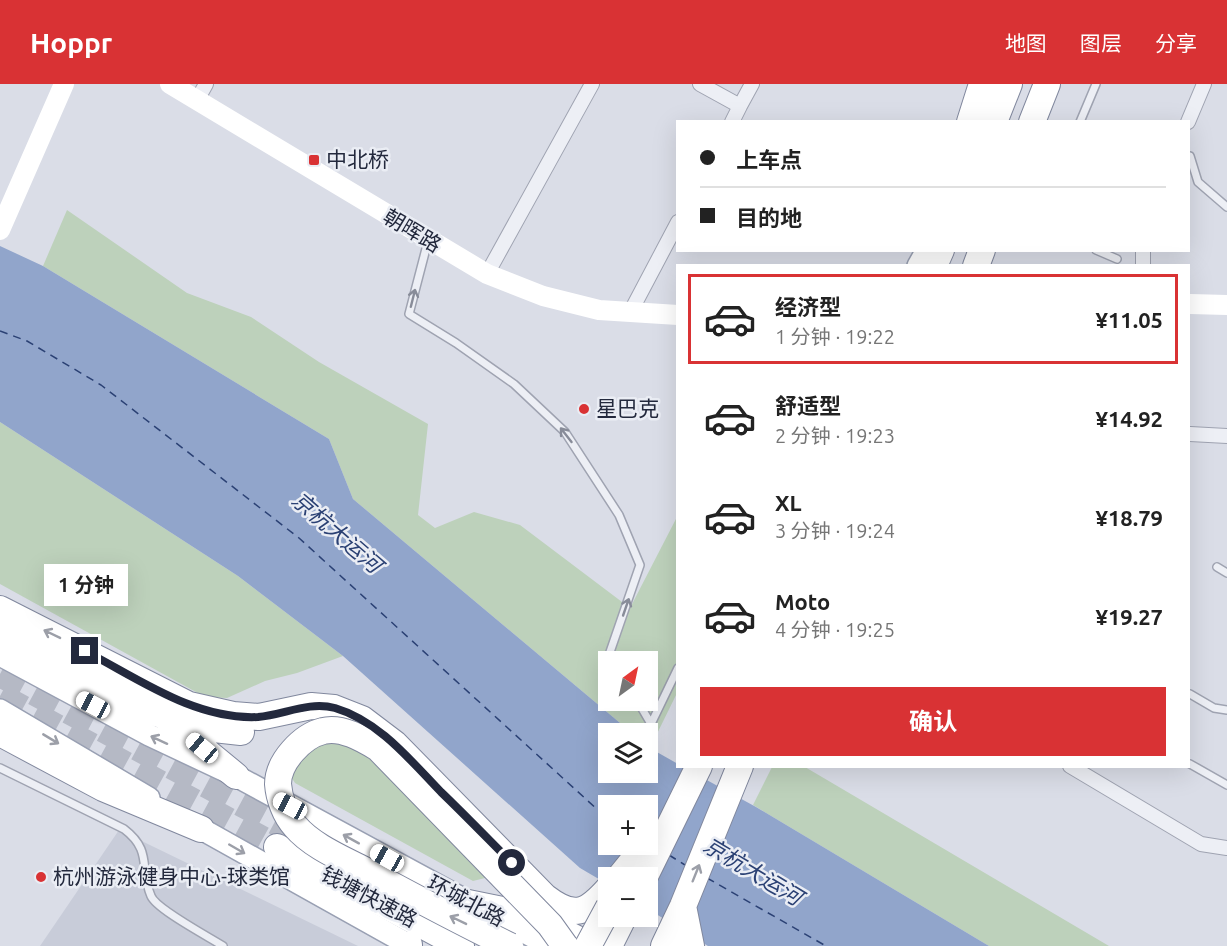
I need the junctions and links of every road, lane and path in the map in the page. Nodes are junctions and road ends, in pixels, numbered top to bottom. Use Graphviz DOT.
graph roads {
  1 [pos="64,84"];
  2 [pos="170,84"];
  3 [pos="592,84"];
  4 [pos="700,84"];
  5 [pos="752,84"];
  6 [pos="982,84"];
  7 [pos="992,84"];
  8 [pos="1010,84"];
  9 [pos="1026,84"];
  10 [pos="1047,84"];
  11 [pos="1052,84"];
  12 [pos="1096,84"];
  13 [pos="1204,84"];
  14 [pos="201,92"];
  15 [pos="740,106"];
  16 [pos="733,120"];
  17 [pos="971,120"];
  18 [pos="981,120"];
  19 [pos="995,120"];
  20 [pos="1012,120"];
  21 [pos="1033,120"];
  22 [pos="1033,120"];
  23 [pos="1081,120"];
  24 [pos="1189,120"];
  25 [pos="1190,156"];
  26 [pos="1227,207"];
  27 [pos="676,226"];
  28 [pos="0,230"];
  29 [pos="428,240"];
  30 [pos="1101,252"];
  31 [pos="1117,259"];
  32 [pos="487,274"];
  33 [pos="1190,304"];
  34 [pos="1227,305"];
  35 [pos="631,311"];
  36 [pos="676,315"];
  37 [pos="1190,434"];
  38 [pos="1227,436"];
  39 [pos="1217,567"];
  40 [pos="1227,573"];
  41 [pos="0,609"];
  42 [pos="0,634"];
  43 [pos="610,651"];
  44 [pos="0,655"];
  45 [pos="676,672"];
  46 [pos="1190,694"];
  47 [pos="658,709"];
  48 [pos="0,710"];
  49 [pos="1227,710"];
  50 [pos="149,711"];
  51 [pos="643,711"];
  52 [pos="657,711"];
  53 [pos="362,719"];
  54 [pos="0,732"];
  55 [pos="1190,764"];
  56 [pos="0,768"];
  57 [pos="679,768"];
  58 [pos="698,768"];
  59 [pos="739,768"];
  60 [pos="1073,768"];
  61 [pos="236,776"];
  62 [pos="1227,785"];
  63 [pos="658,812"];
  64 [pos="201,829"];
  65 [pos="278,847"];
  66 [pos="1227,848"];
  67 [pos="637,864"];
  68 [pos="598,900"];
  69 [pos="468,903"];
  70 [pos="683,906"];
  71 [pos="599,927"];
  72 [pos="618,927"];
  73 [pos="223,946"];
  74 [pos="410,946"];
  75 [pos="461,946"];
  76 [pos="510,946"];
  77 [pos="550,946"];
  78 [pos="565,946"];
  79 [pos="590,946"];
  80 [pos="609,946"];
  81 [pos="664,946"];
  82 [pos="691,946"];
  1 -- 28 [label="street"];
  2 -- 14 [label="street, 朝晖路"];
  3 -- 32 [label="street"];
  4 -- 15 [label="street"];
  5 -- 15 [label="street"];
  6 -- 17 [label="highway"];
  7 -- 18 [label="main road"];
  8 -- 19 [label="highway"];
  9 -- 20 [label="highway"];
  10 -- 21 [label="highway"];
  11 -- 22 [label="main road"];
  12 -- 23 [label="lane"];
  13 -- 24 [label="street"];
  14 -- 29 [label="street, 朝晖路"];
  15 -- 16 [label="street"];
  25 -- 26 [label="lane"];
  27 -- 35 [label="street"];
  29 -- 32 [label="street, 朝晖路"];
  43 -- 29 [label="lane, one-way"];
  30 -- 31 [label="lane"];
  32 -- 35 [label="street, 朝晖路"];
  33 -- 34 [label="street"];
  35 -- 36 [label="street, 朝晖路"];
  37 -- 38 [label="street"];
  39 -- 40 [label="lane"];
  53 -- 41 [label="highway, one-way"];
  42 -- 50 [label="highway"];
  61 -- 44 [label="main road, 环城北路, one-way"];
  45 -- 47 [label="lane"];
  46 -- 49 [label="lane"];
  48 -- 64 [label="main road, one-way"];
  50 -- 53 [label="highway"];
  50 -- 61 [label="highway"];
  51 -- 52 [label="lane"];
  53 -- 68 [label="highway"];
  54 -- 64 [label="highway"];
  55 -- 62 [label="lane"];
  56 -- 73 [label="lane"];
  57 -- 63 [label="highway"];
  58 -- 67 [label="highway"];
  70 -- 59 [label="highway, one-way"];
  60 -- 66 [label="street"];
  69 -- 61 [label="main road, 环城北路, one-way"];
  64 -- 74 [label="main road, one-way"];
  65 -- 75 [label="highway, 钱塘快速路"];
  69 -- 77 [label="main road, 环城北路"];
  69 -- 79 [label="highway"];
  70 -- 81 [label="highway"];
  70 -- 82 [label="highway"];
  71 -- 79 [label="highway, bridge"];
  72 -- 80 [label="highway"];
  76 -- 78 [label="highway, one-way, bridge"];
}
